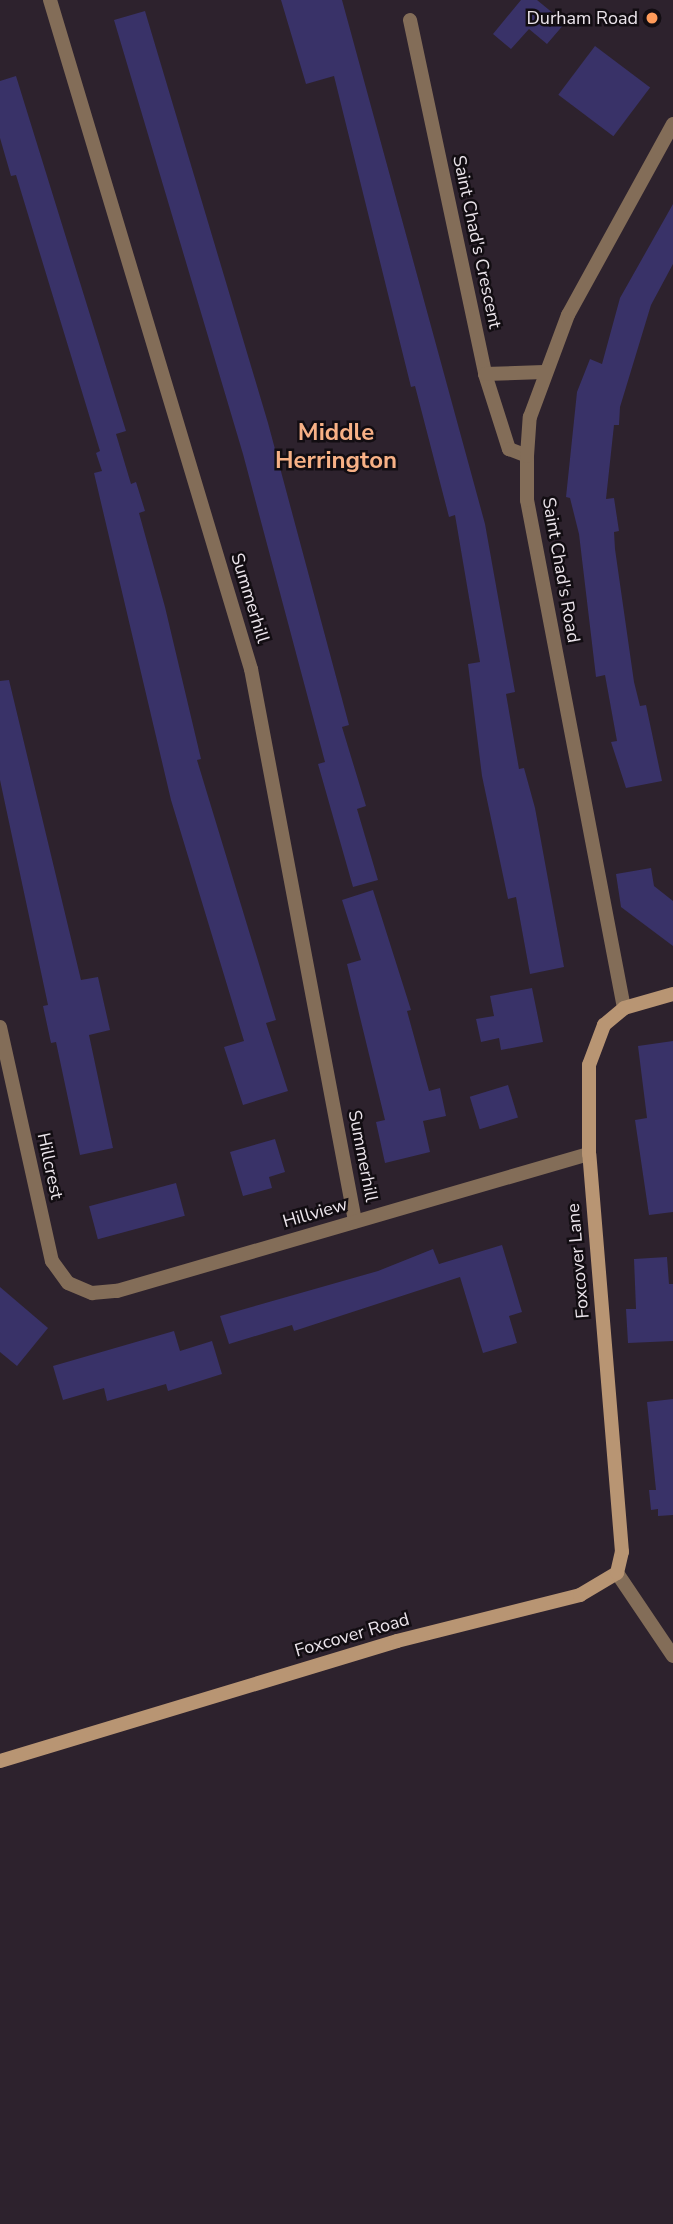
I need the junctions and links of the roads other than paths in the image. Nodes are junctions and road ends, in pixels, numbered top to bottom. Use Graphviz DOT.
graph roads {
  1 [pos="50,0"];
  2 [pos="410,20"];
  3 [pos="673,124"];
  4 [pos="544,372"];
  5 [pos="485,373"];
  6 [pos="527,457"];
  7 [pos="673,994"];
  8 [pos="624,1008"];
  9 [pos="0,1027"];
  10 [pos="589,1154"];
  11 [pos="355,1222"];
  12 [pos="92,1293"];
  13 [pos="617,1573"];
  14 [pos="673,1656"];
  15 [pos="0,1761"];
  1 -- 11 [label="street, Summerhill"];
  2 -- 5 [label="street, Saint Chad's Crescent"];
  3 -- 4 [label="street, Saint Chad's Road"];
  4 -- 5 [label="street"];
  4 -- 6 [label="street, Saint Chad's Road"];
  5 -- 6 [label="street, Saint Chad's Crescent"];
  6 -- 8 [label="street, Saint Chad's Road"];
  7 -- 8 [label="street, Foxcover Lane"];
  8 -- 10 [label="street, Foxcover Lane"];
  9 -- 12 [label="street, Hillcrest"];
  10 -- 11 [label="street, Hillview"];
  10 -- 13 [label="street, Foxcover Lane"];
  11 -- 12 [label="street, Hillview"];
  13 -- 14 [label="street"];
  13 -- 15 [label="street, Foxcover Road"];
}
